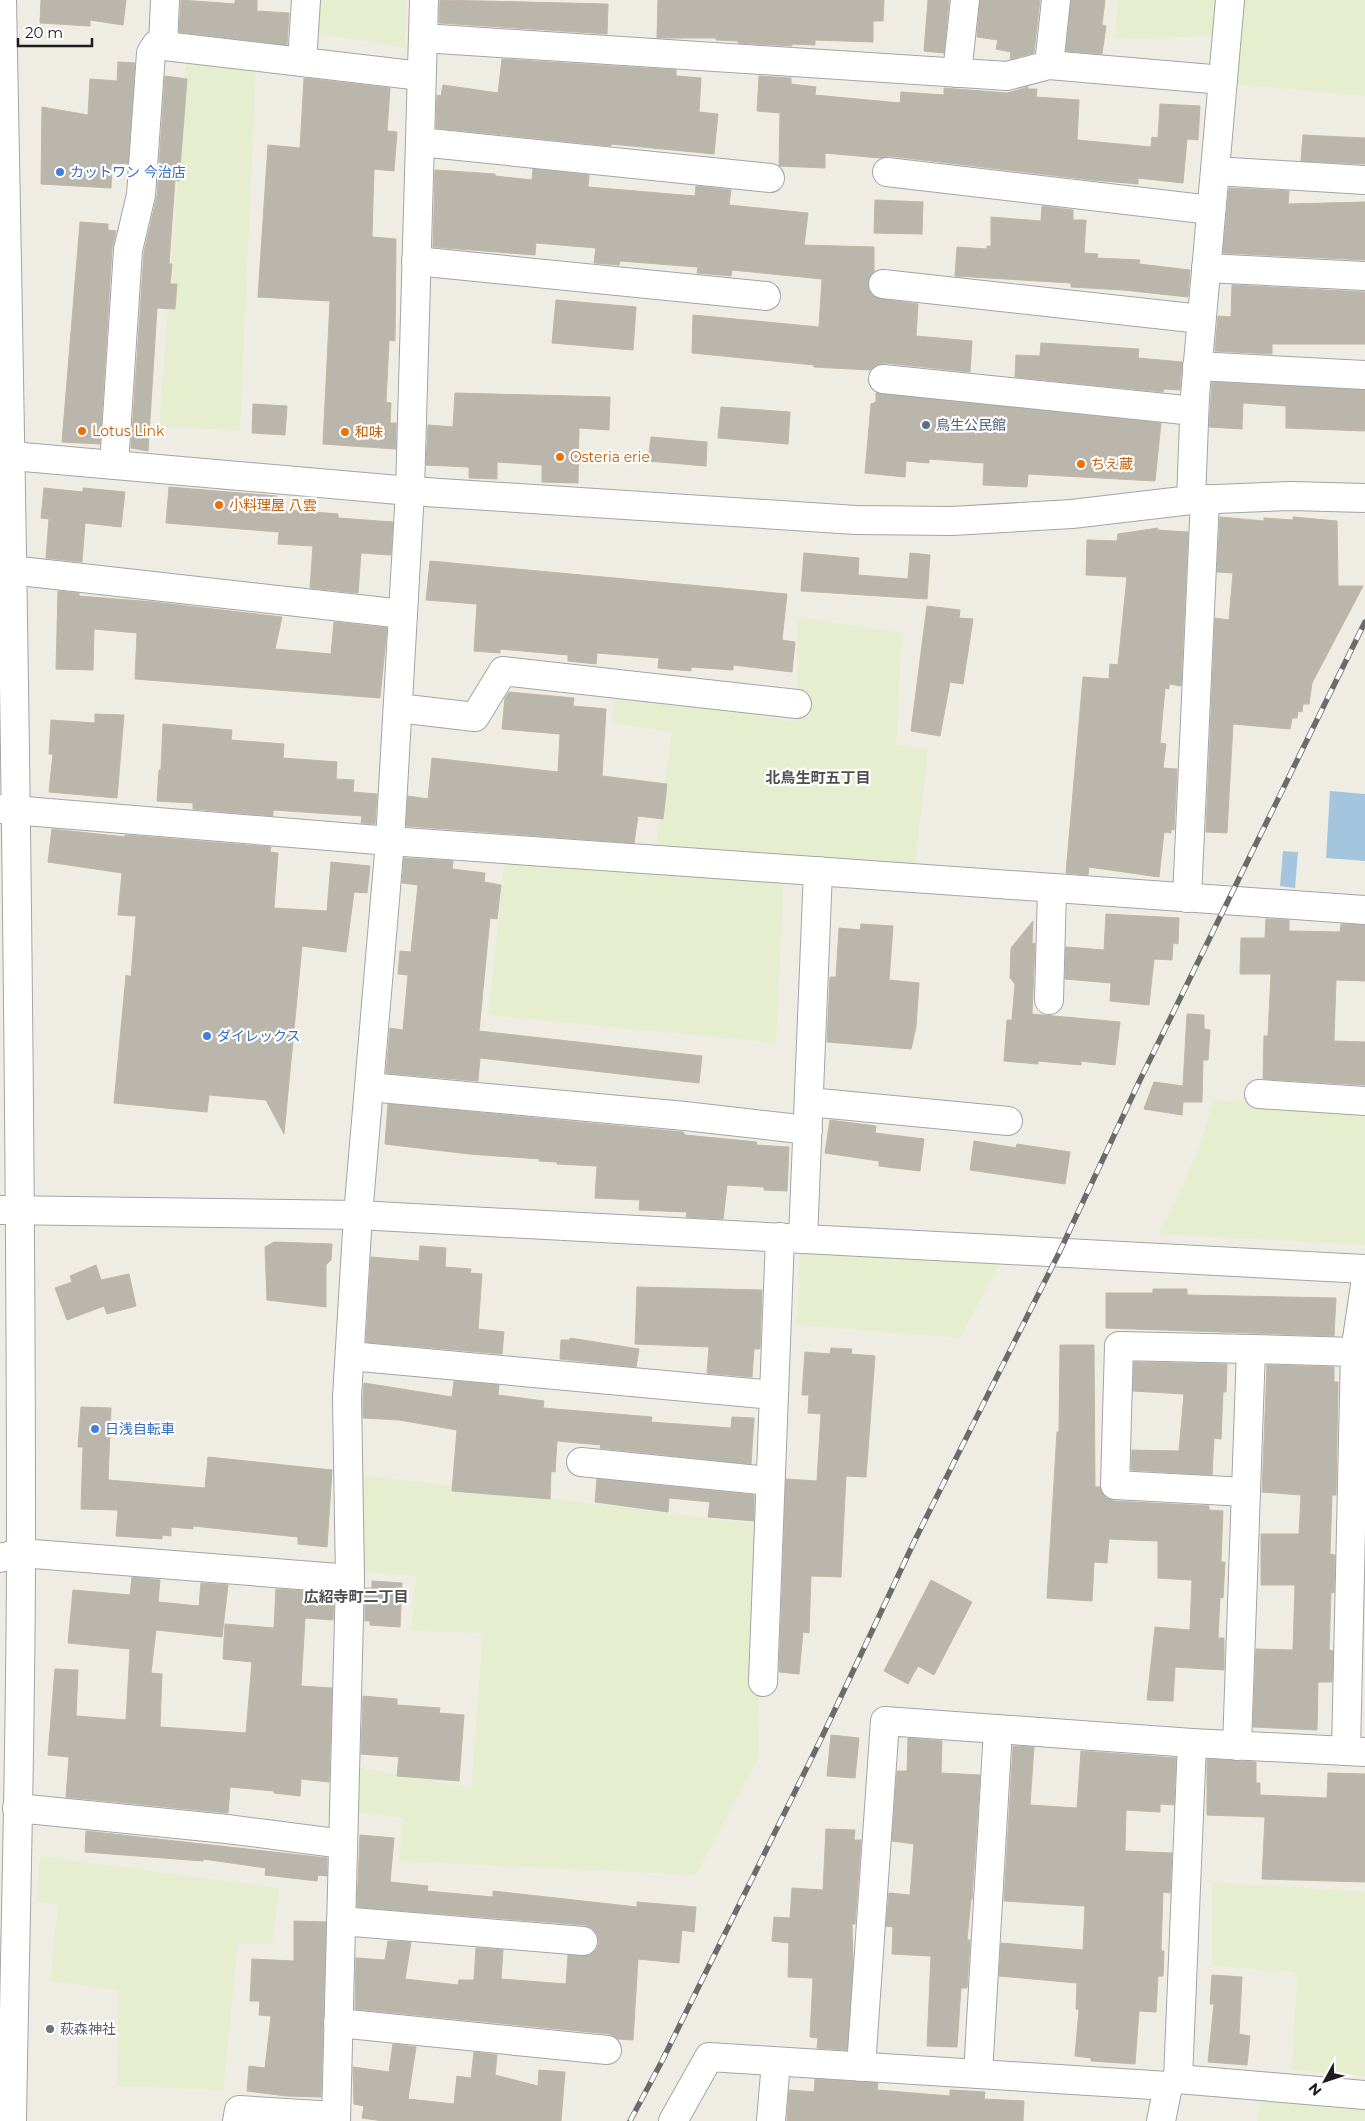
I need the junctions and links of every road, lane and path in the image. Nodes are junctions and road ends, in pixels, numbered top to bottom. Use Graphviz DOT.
graph roads {
  1 [pos="2,0"];
  2 [pos="165,0"];
  3 [pos="306,0"];
  4 [pos="424,0"];
  5 [pos="965,0"];
  6 [pos="1056,0"];
  7 [pos="1230,0"];
  8 [pos="422,38"];
  9 [pos="1,43"];
  10 [pos="163,46"];
  11 [pos="302,62"];
  12 [pos="1049,65"];
  13 [pos="957,73"];
  14 [pos="422,76"];
  15 [pos="1223,80"];
  16 [pos="420,142"];
  17 [pos="1215,171"];
  18 [pos="887,172"];
  19 [pos="770,178"];
  20 [pos="1365,180"];
  21 [pos="1211,210"];
  22 [pos="416,260"];
  23 [pos="1206,268"];
  24 [pos="1365,276"];
  25 [pos="883,284"];
  26 [pos="766,296"];
  27 [pos="1201,319"];
  28 [pos="1197,366"];
  29 [pos="1365,375"];
  30 [pos="883,379"];
  31 [pos="1194,411"];
  32 [pos="4,455"];
  33 [pos="114,465"];
  34 [pos="410,491"];
  35 [pos="1365,498"];
  36 [pos="1198,500"];
  37 [pos="11,570"];
  38 [pos="403,614"];
  39 [pos="797,704"];
  40 [pos="398,708"];
  41 [pos="8,810"];
  42 [pos="390,840"];
  43 [pos="818,872"];
  44 [pos="1052,889"];
  45 [pos="1187,898"];
  46 [pos="1365,910"];
  47 [pos="1049,1000"];
  48 [pos="370,1086"];
  49 [pos="1259,1094"];
  50 [pos="1365,1101"];
  51 [pos="809,1102"];
  52 [pos="1008,1121"];
  53 [pos="808,1130"];
  54 [pos="10,1210"];
  55 [pos="358,1215"];
  56 [pos="792,1238"];
  57 [pos="1365,1269"];
  58 [pos="1365,1286"];
  59 [pos="1251,1349"];
  60 [pos="1355,1352"];
  61 [pos="350,1356"];
  62 [pos="773,1395"];
  63 [pos="581,1462"];
  64 [pos="769,1481"];
  65 [pos="1358,1481"];
  66 [pos="1246,1492"];
  67 [pos="10,1556"];
  68 [pos="350,1579"];
  69 [pos="763,1682"];
  70 [pos="998,1729"];
  71 [pos="1192,1744"];
  72 [pos="1237,1746"];
  73 [pos="1355,1752"];
  74 [pos="17,1808"];
  75 [pos="343,1844"];
  76 [pos="341,1921"];
  77 [pos="583,1941"];
  78 [pos="338,2023"];
  79 [pos="607,2050"];
  80 [pos="776,2062"];
  81 [pos="861,2067"];
  82 [pos="978,2074"];
  83 [pos="1173,2083"];
  84 [pos="1365,2095"];
  85 [pos="336,2119"];
  86 [pos="12,2121"];
  87 [pos="237,2121"];
  88 [pos="673,2121"];
  89 [pos="770,2121"];
  90 [pos="1161,2121"];
  1 -- 9 [label="street"];
  2 -- 10 [label="street"];
  3 -- 11 [label="street"];
  4 -- 8 [label="street"];
  5 -- 13 [label="street"];
  6 -- 12 [label="street"];
  7 -- 15 [label="street"];
  8 -- 13 [label="street"];
  8 -- 14 [label="street"];
  9 -- 32 [label="street"];
  10 -- 11 [label="street"];
  10 -- 33 [label="street"];
  11 -- 14 [label="street"];
  12 -- 13 [label="street"];
  12 -- 15 [label="street"];
  14 -- 16 [label="street"];
  15 -- 17 [label="street"];
  16 -- 19 [label="street"];
  16 -- 22 [label="street"];
  17 -- 20 [label="street"];
  17 -- 21 [label="street"];
  18 -- 21 [label="street"];
  21 -- 23 [label="street"];
  22 -- 26 [label="street"];
  22 -- 34 [label="street"];
  23 -- 24 [label="street"];
  23 -- 27 [label="street"];
  25 -- 27 [label="street"];
  27 -- 28 [label="street"];
  28 -- 29 [label="street"];
  28 -- 31 [label="street"];
  30 -- 31 [label="street"];
  31 -- 36 [label="street"];
  32 -- 33 [label="street"];
  32 -- 37 [label="street"];
  33 -- 34 [label="street"];
  34 -- 36 [label="street"];
  34 -- 38 [label="street"];
  35 -- 36 [label="street"];
  36 -- 45 [label="street"];
  37 -- 38 [label="street"];
  37 -- 41 [label="street"];
  38 -- 40 [label="street"];
  39 -- 40 [label="street"];
  40 -- 42 [label="street"];
  41 -- 42 [label="street"];
  41 -- 54 [label="street"];
  42 -- 43 [label="street"];
  42 -- 48 [label="street"];
  43 -- 44 [label="street"];
  43 -- 51 [label="street"];
  44 -- 45 [label="street"];
  44 -- 47 [label="street"];
  45 -- 46 [label="street"];
  48 -- 53 [label="street"];
  48 -- 55 [label="street"];
  49 -- 50 [label="street"];
  51 -- 52 [label="street"];
  51 -- 53 [label="street"];
  53 -- 56 [label="street"];
  54 -- 55 [label="street"];
  54 -- 67 [label="street"];
  55 -- 56 [label="street"];
  55 -- 61 [label="street"];
  56 -- 57 [label="street"];
  56 -- 62 [label="street"];
  58 -- 60 [label="street"];
  59 -- 60 [label="street"];
  59 -- 66 [label="street"];
  59 -- 66 [label="street"];
  60 -- 65 [label="street"];
  61 -- 62 [label="street"];
  61 -- 68 [label="street"];
  62 -- 64 [label="street"];
  63 -- 64 [label="street"];
  64 -- 69 [label="street"];
  65 -- 73 [label="street"];
  66 -- 72 [label="street"];
  67 -- 68 [label="street"];
  67 -- 74 [label="street"];
  68 -- 75 [label="street"];
  70 -- 71 [label="street"];
  70 -- 81 [label="street"];
  70 -- 82 [label="street"];
  71 -- 72 [label="street"];
  71 -- 83 [label="street"];
  72 -- 73 [label="street"];
  74 -- 75 [label="street"];
  74 -- 86 [label="street"];
  75 -- 76 [label="street"];
  76 -- 77 [label="street"];
  76 -- 78 [label="street"];
  78 -- 79 [label="street"];
  78 -- 85 [label="street"];
  80 -- 81 [label="street"];
  80 -- 88 [label="street"];
  80 -- 89 [label="street"];
  81 -- 82 [label="street"];
  82 -- 83 [label="street"];
  83 -- 84 [label="street"];
  83 -- 90 [label="street"];
  85 -- 87 [label="street"];
}
